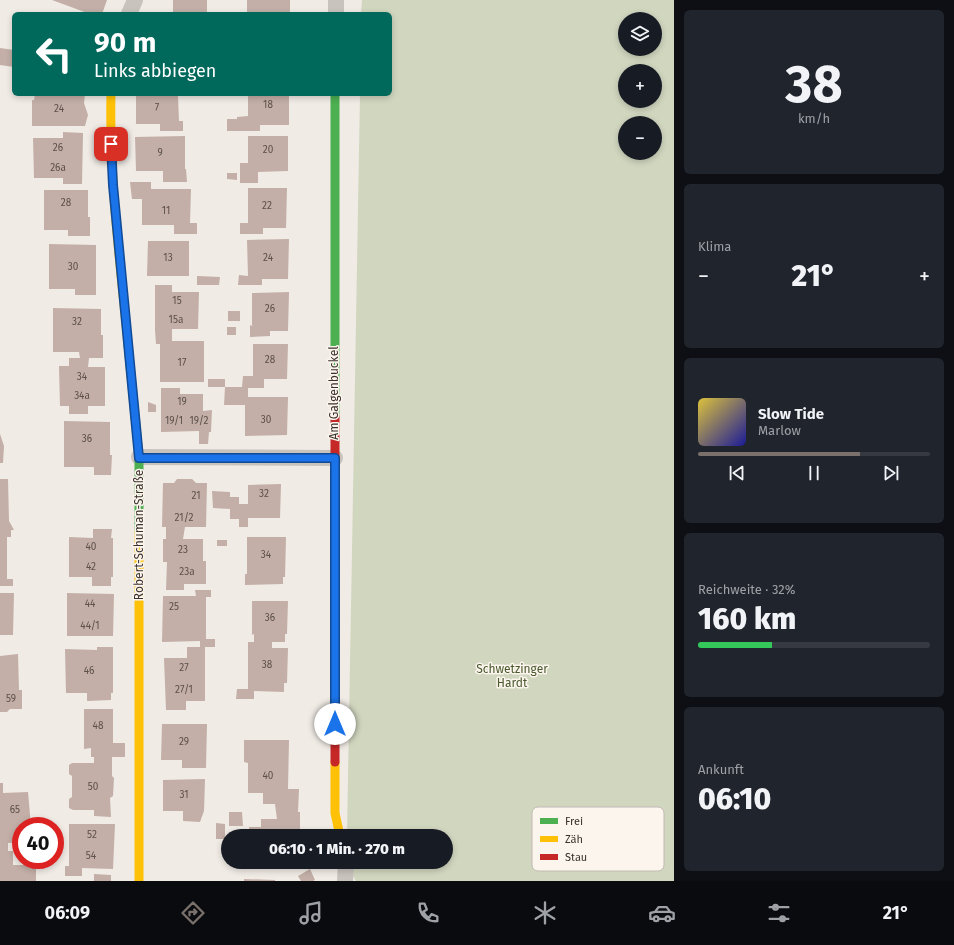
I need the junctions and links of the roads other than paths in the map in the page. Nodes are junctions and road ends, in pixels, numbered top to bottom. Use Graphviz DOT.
graph roads {
  1 [pos="135,0"];
  2 [pos="336,0"];
  3 [pos="130,12"];
  4 [pos="336,12"];
  5 [pos="111,96"];
  6 [pos="335,96"];
  7 [pos="139,458"];
  8 [pos="335,458"];
  9 [pos="338,829"];
  10 [pos="346,869"];
  11 [pos="139,881"];
  12 [pos="345,881"];
  1 -- 3 [label="street"];
  2 -- 4 [label="street"];
  5 -- 7 [label="street, Robert-Schuman-Straße"];
  6 -- 8 [label="street, Am Galgenbuckel"];
  7 -- 8 [label="street"];
  7 -- 11 [label="street, Robert-Schuman-Straße"];
  8 -- 9 [label="street, Am Galgenbuckel"];
  10 -- 12 [label="street"];
}
